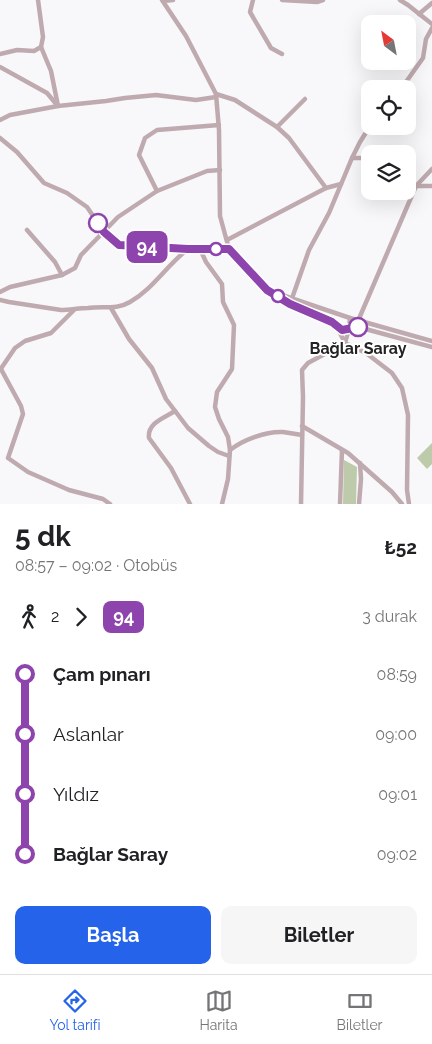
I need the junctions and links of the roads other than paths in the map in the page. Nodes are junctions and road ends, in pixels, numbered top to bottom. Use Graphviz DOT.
graph roads {
  1 [pos="38,0"];
  2 [pos="162,0"];
  3 [pos="173,0"];
  4 [pos="253,0"];
  5 [pos="282,0"];
  6 [pos="323,0"];
  7 [pos="400,0"];
  8 [pos="432,3"];
  9 [pos="429,9"];
  10 [pos="419,14"];
  11 [pos="432,24"];
  12 [pos="432,28"];
  13 [pos="41,47"];
  14 [pos="0,54"];
  15 [pos="282,54"];
  16 [pos="0,67"];
  17 [pos="407,80"];
  18 [pos="216,95"];
  19 [pos="305,100"];
  20 [pos="58,106"];
  21 [pos="0,120"];
  22 [pos="219,125"];
  23 [pos="277,126"];
  24 [pos="364,135"];
  25 [pos="0,138"];
  26 [pos="352,158"];
  27 [pos="361,158"];
  28 [pos="432,169"];
  29 [pos="220,170"];
  30 [pos="340,184"];
  31 [pos="416,186"];
  32 [pos="432,186"];
  33 [pos="326,188"];
  34 [pos="157,191"];
  35 [pos="410,200"];
  36 [pos="28,230"];
  37 [pos="104,232"];
  38 [pos="227,240"];
  39 [pos="188,249"];
  40 [pos="200,249"];
  41 [pos="229,249"];
  42 [pos="62,275"];
  43 [pos="0,292"];
  44 [pos="0,300"];
  45 [pos="290,301"];
  46 [pos="111,308"];
  47 [pos="74,310"];
  48 [pos="347,317"];
  49 [pos="358,321"];
  50 [pos="336,326"];
  51 [pos="350,329"];
  52 [pos="432,341"];
  53 [pos="345,343"];
  54 [pos="432,347"];
  55 [pos="1,370"];
  56 [pos="175,411"];
  57 [pos="302,426"];
  58 [pos="302,435"];
  59 [pos="230,450"];
  60 [pos="342,450"];
  61 [pos="229,456"];
  62 [pos="360,463"];
  63 [pos="110,504"];
  64 [pos="190,504"];
  65 [pos="222,504"];
  66 [pos="301,504"];
  67 [pos="340,504"];
  68 [pos="359,504"];
  69 [pos="402,504"];
  70 [pos="409,504"];
  1 -- 13 [label="street"];
  2 -- 3 [label="street"];
  2 -- 18 [label="street"];
  4 -- 15 [label="street"];
  5 -- 6 [label="street"];
  7 -- 10 [label="street"];
  8 -- 9 [label="street"];
  9 -- 10 [label="street"];
  10 -- 11 [label="street"];
  12 -- 17 [label="street"];
  13 -- 14 [label="street"];
  13 -- 20 [label="street"];
  16 -- 20 [label="street"];
  18 -- 20 [label="street"];
  18 -- 22 [label="street"];
  18 -- 23 [label="street"];
  19 -- 23 [label="street"];
  20 -- 21 [label="street"];
  22 -- 29 [label="street"];
  22 -- 34 [label="street"];
  23 -- 33 [label="street"];
  24 -- 26 [label="street"];
  25 -- 37 [label="street"];
  26 -- 27 [label="street"];
  26 -- 30 [label="street"];
  28 -- 31 [label="street"];
  29 -- 34 [label="street"];
  29 -- 38 [label="street"];
  30 -- 33 [label="street"];
  30 -- 45 [label="street"];
  31 -- 32 [label="street"];
  33 -- 38 [label="street"];
  34 -- 37 [label="street"];
  35 -- 49 [label="street"];
  36 -- 42 [label="street"];
  37 -- 39 [label="street"];
  37 -- 42 [label="street"];
  38 -- 41 [label="street"];
  39 -- 40 [label="street"];
  39 -- 46 [label="street"];
  40 -- 41 [label="street"];
  40 -- 59 [label="street"];
  41 -- 45 [label="street"];
  42 -- 43 [label="street"];
  44 -- 47 [label="street"];
  45 -- 48 [label="street"];
  45 -- 50 [label="street"];
  46 -- 47 [label="street"];
  46 -- 56 [label="street"];
  47 -- 55 [label="street"];
  48 -- 49 [label="street"];
  48 -- 50 [label="street"];
  48 -- 51 [label="street"];
  49 -- 52 [label="street"];
  50 -- 51 [label="street"];
  50 -- 53 [label="street"];
  51 -- 53 [label="street"];
  51 -- 54 [label="street"];
  53 -- 57 [label="street"];
  53 -- 70 [label="street"];
  55 -- 63 [label="street"];
  56 -- 61 [label="street"];
  56 -- 64 [label="street"];
  57 -- 58 [label="street"];
  57 -- 60 [label="street"];
  58 -- 59 [label="street"];
  58 -- 66 [label="street"];
  59 -- 61 [label="street"];
  60 -- 62 [label="street"];
  60 -- 67 [label="street"];
  61 -- 65 [label="street"];
  62 -- 68 [label="street"];
  62 -- 69 [label="street"];
}
